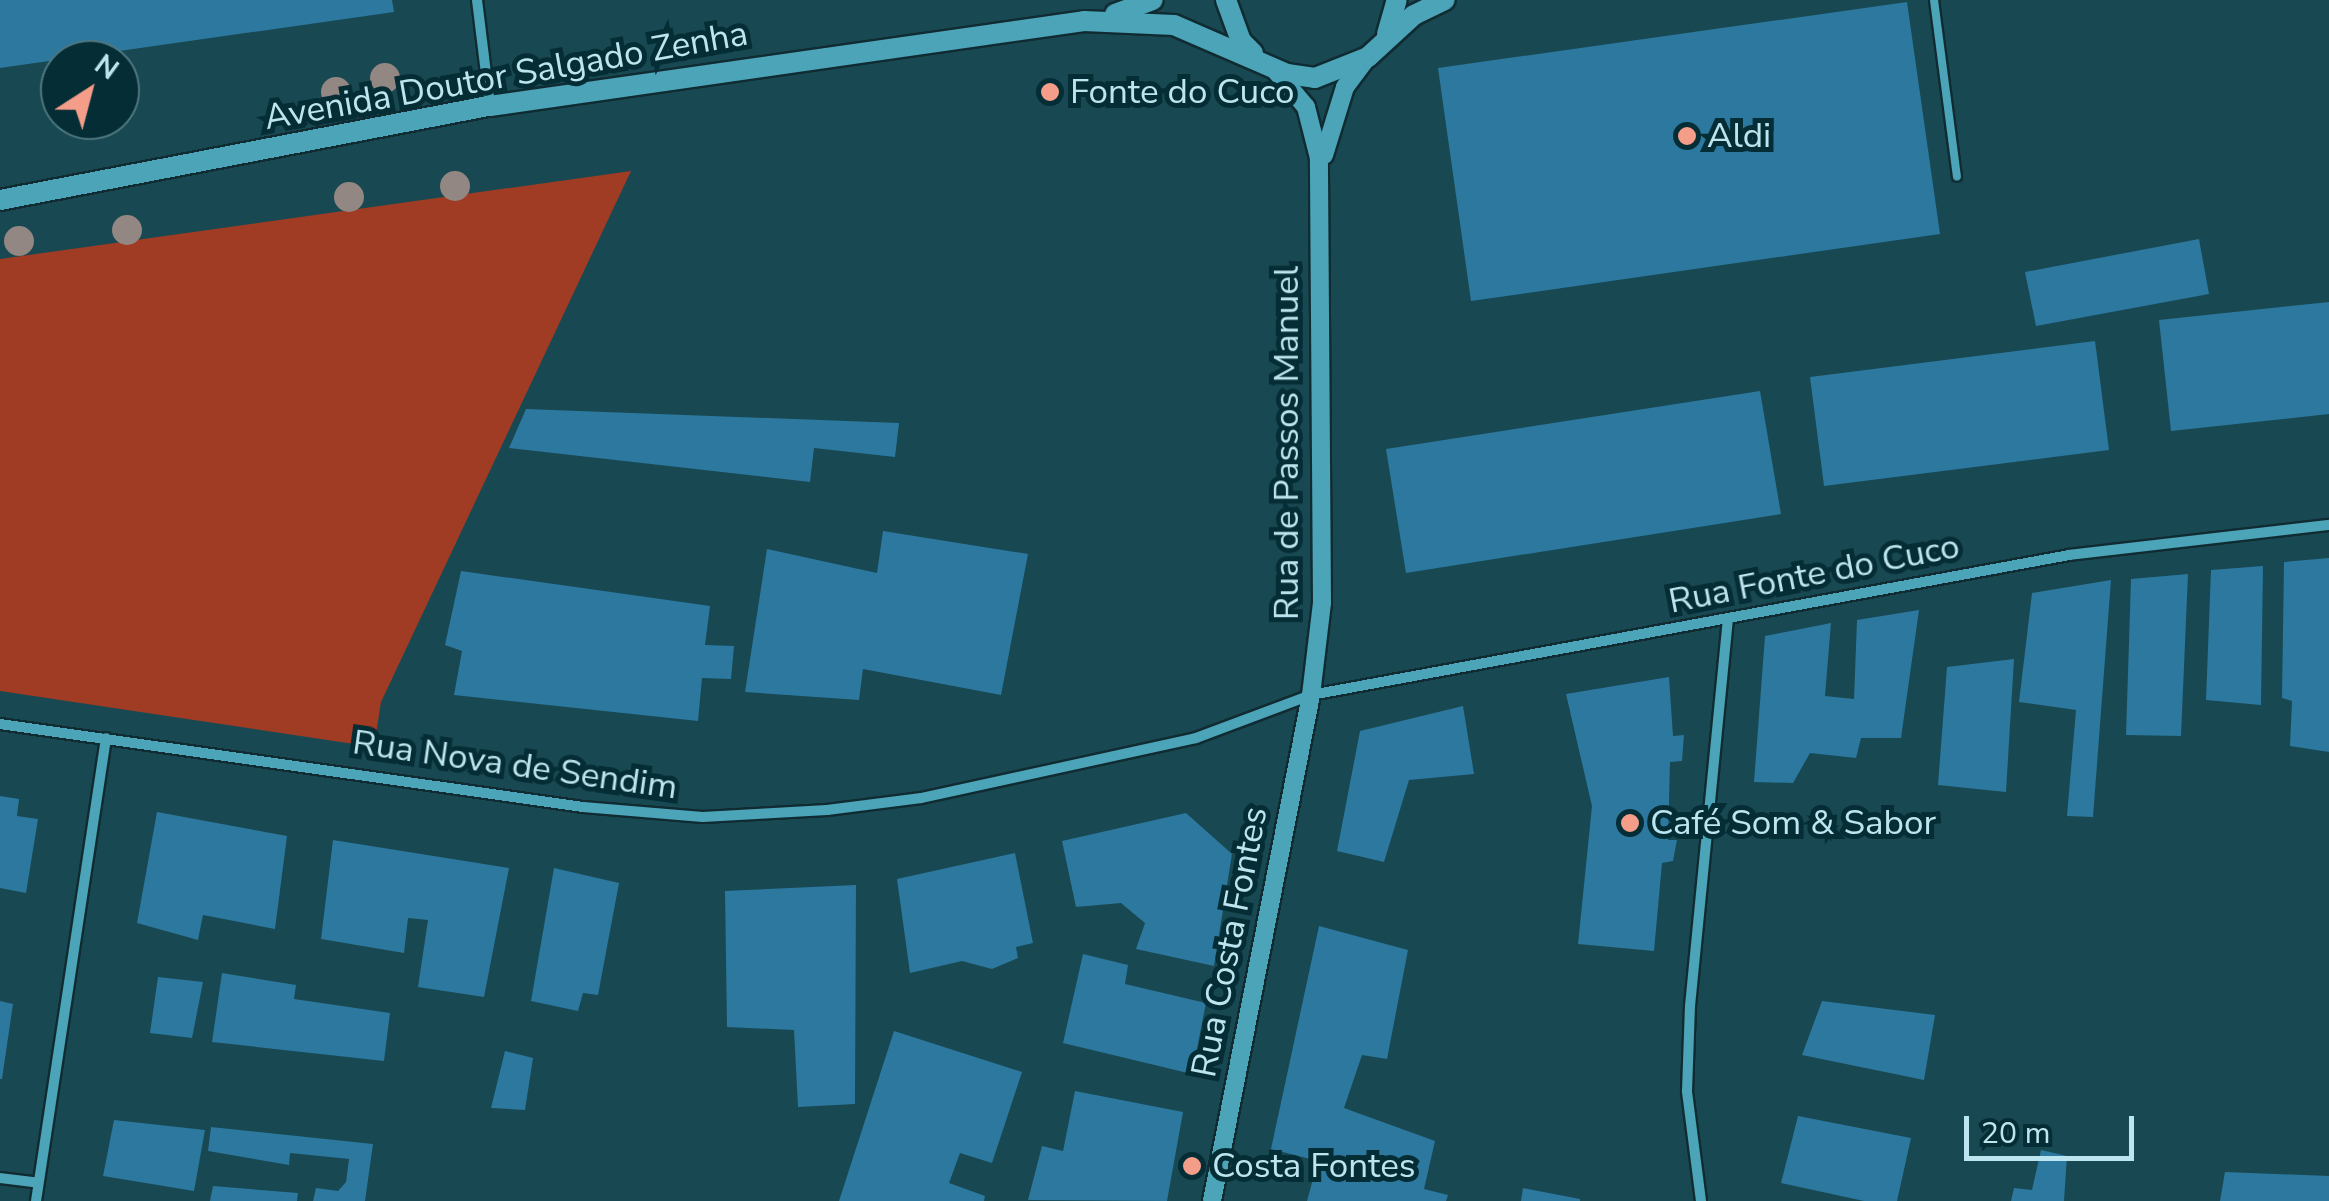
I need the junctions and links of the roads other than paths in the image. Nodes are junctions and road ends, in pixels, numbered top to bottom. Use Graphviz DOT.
graph roads {
  1 [pos="477,0"];
  2 [pos="1153,0"];
  3 [pos="1226,0"];
  4 [pos="1397,0"];
  5 [pos="1445,0"];
  6 [pos="1934,0"];
  7 [pos="1084,21"];
  8 [pos="1386,36"];
  9 [pos="1368,57"];
  10 [pos="1267,64"];
  11 [pos="490,106"];
  12 [pos="1957,177"];
  13 [pos="1320,190"];
  14 [pos="0,200"];
  15 [pos="2329,525"];
  16 [pos="1728,619"];
  17 [pos="1311,695"];
  18 [pos="0,724"];
  19 [pos="106,738"];
  20 [pos="0,1178"];
  21 [pos="38,1184"];
  22 [pos="36,1201"];
  23 [pos="1212,1201"];
  24 [pos="1701,1201"];
  1 -- 11 [label="street"];
  2 -- 7 [label="main road, Avenida Doutor Salgado Zenha"];
  3 -- 10 [label="main road"];
  4 -- 8 [label="main road, Avenida Doutor Salgado Zenha"];
  5 -- 8 [label="main road, Avenida Doutor Salgado Zenha"];
  6 -- 12 [label="lane"];
  7 -- 10 [label="main road, Avenida Doutor Salgado Zenha"];
  7 -- 11 [label="main road, Avenida Doutor Salgado Zenha"];
  8 -- 9 [label="main road, Avenida Doutor Salgado Zenha"];
  9 -- 10 [label="main road, Avenida Doutor Salgado Zenha"];
  9 -- 13 [label="street, Rua de Passos Manuel"];
  10 -- 13 [label="street, Rua de Passos Manuel"];
  11 -- 14 [label="main road, Avenida Doutor Salgado Zenha"];
  13 -- 17 [label="street, Rua de Passos Manuel"];
  15 -- 16 [label="street, Rua Fonte do Cuco"];
  16 -- 17 [label="street, Rua Fonte do Cuco"];
  16 -- 24 [label="street"];
  17 -- 19 [label="street, Rua Nova de Sendim"];
  17 -- 23 [label="street, Rua Costa Fontes"];
  18 -- 19 [label="street, Rua Nova de Sendim"];
  19 -- 21 [label="street"];
  20 -- 21 [label="street"];
  21 -- 22 [label="street"];
}
